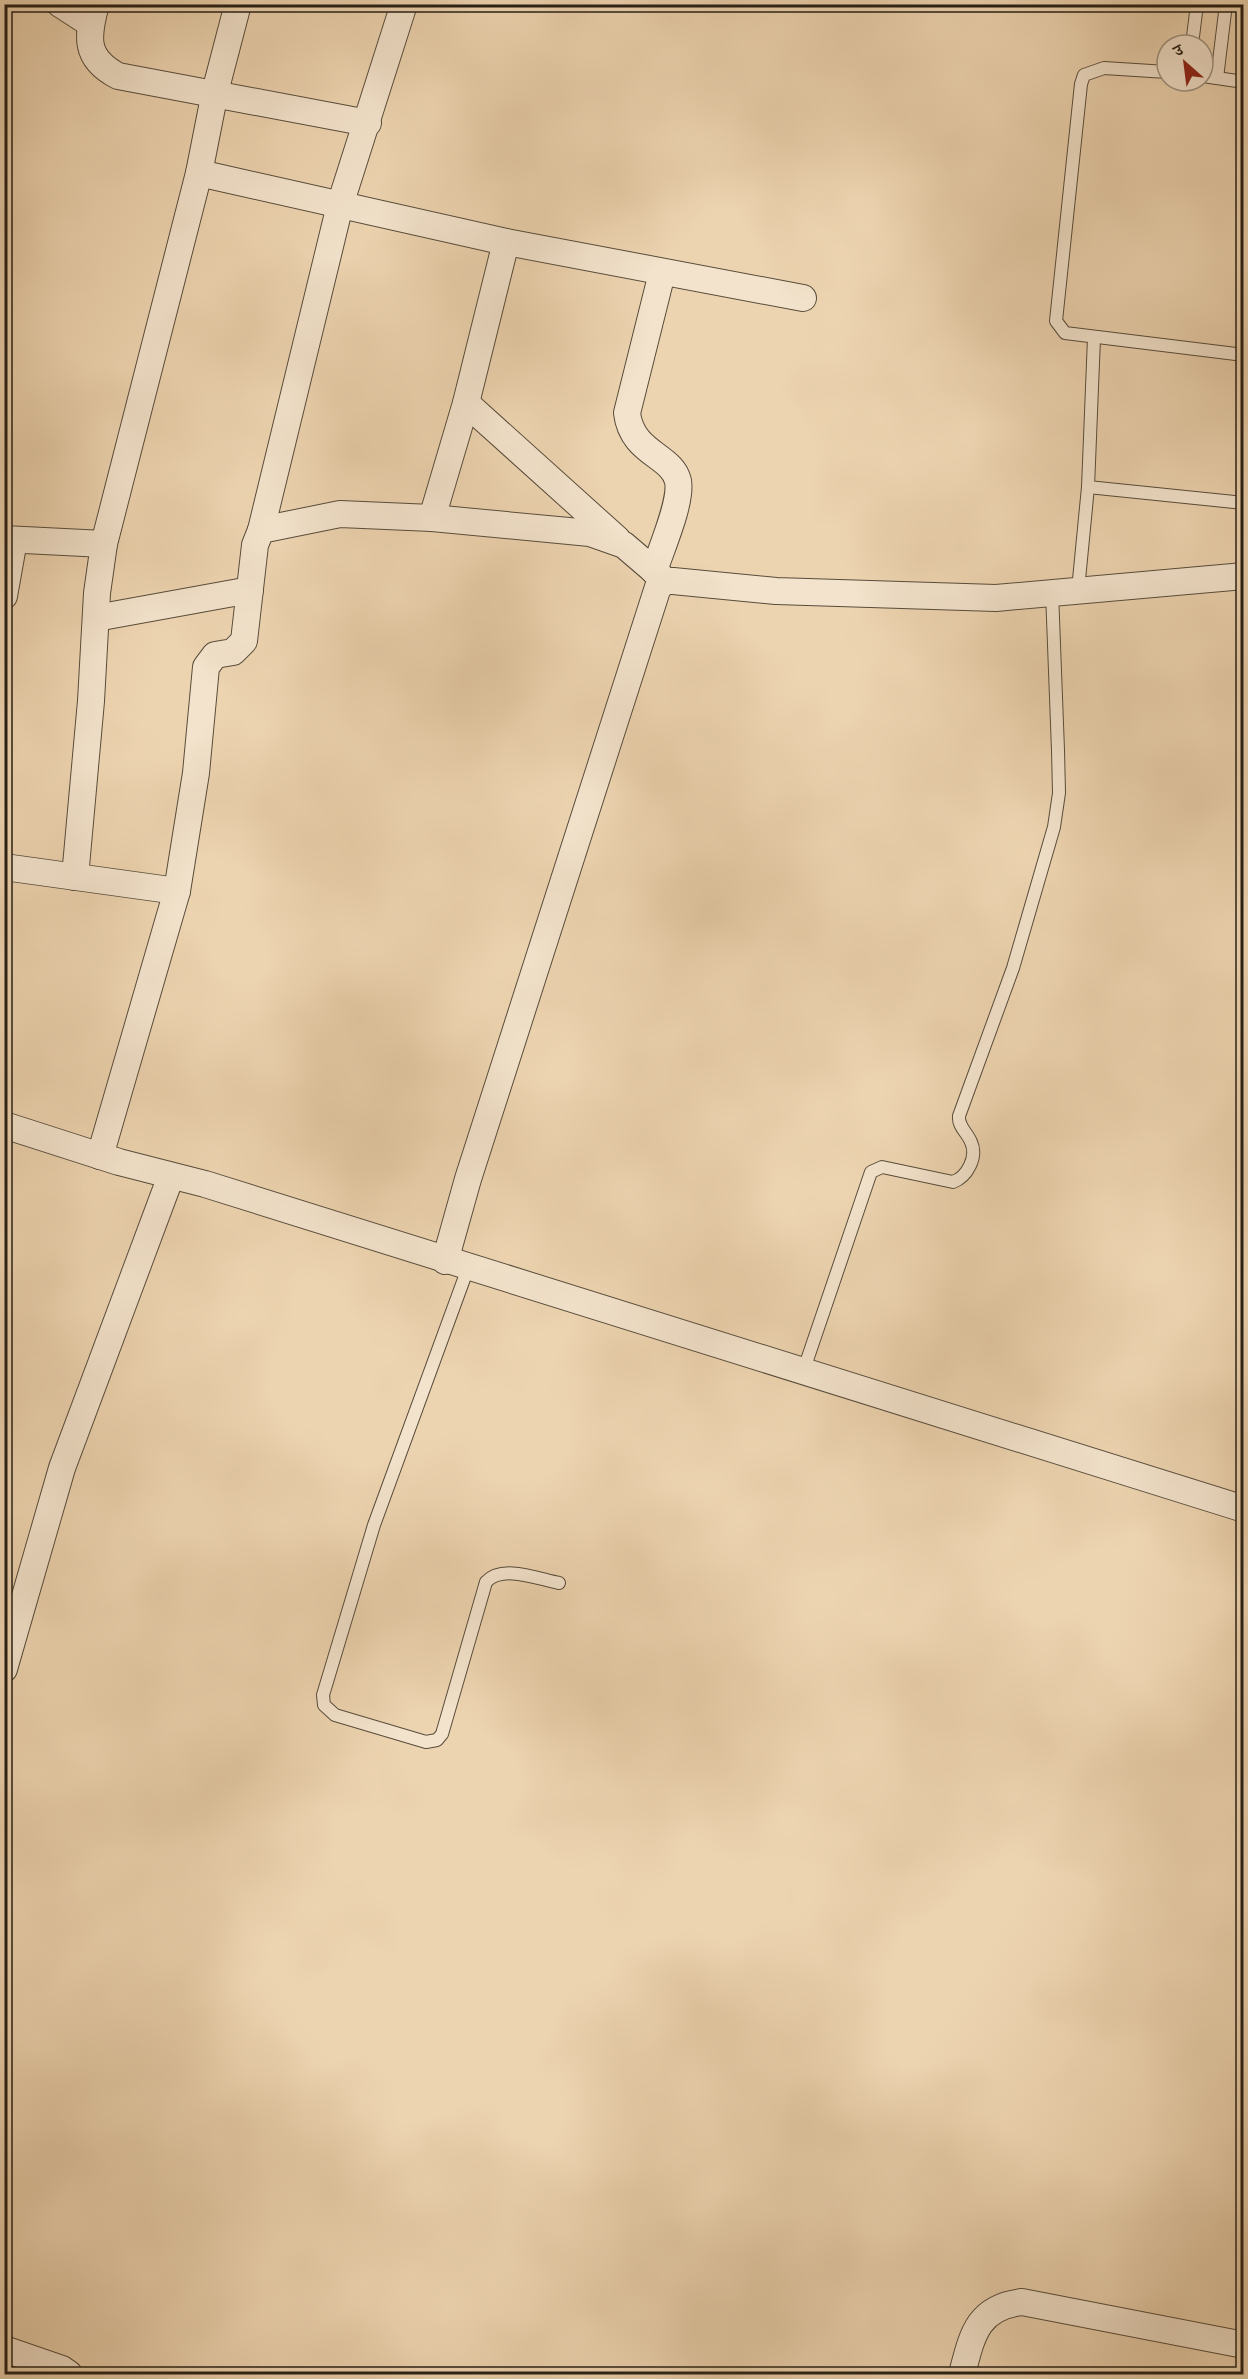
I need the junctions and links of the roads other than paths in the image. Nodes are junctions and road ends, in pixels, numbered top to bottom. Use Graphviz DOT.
graph roads {
  1 [pos="60,4"];
  2 [pos="238,4"];
  3 [pos="404,4"];
  4 [pos="1197,4"];
  5 [pos="1226,4"];
  6 [pos="93,14"];
  7 [pos="1193,33"];
  8 [pos="1155,71"];
  9 [pos="1216,78"];
  10 [pos="1244,82"];
  11 [pos="215,92"];
  12 [pos="368,123"];
  13 [pos="199,173"];
  14 [pos="340,205"];
  15 [pos="506,242"];
  16 [pos="662,273"];
  17 [pos="803,298"];
  18 [pos="1094,338"];
  19 [pos="1244,355"];
  20 [pos="466,403"];
  21 [pos="1088,487"];
  22 [pos="1244,503"];
  23 [pos="432,518"];
  24 [pos="261,530"];
  25 [pos="9,540"];
  26 [pos="104,544"];
  27 [pos="624,545"];
  28 [pos="660,576"];
  29 [pos="1244,576"];
  30 [pos="250,590"];
  31 [pos="1078,590"];
  32 [pos="1052,592"];
  33 [pos="4,596"];
  34 [pos="96,618"];
  35 [pos="4,867"];
  36 [pos="75,877"];
  37 [pos="177,891"];
  38 [pos="4,1125"];
  39 [pos="100,1156"];
  40 [pos="171,1176"];
  41 [pos="456,1265"];
  42 [pos="803,1372"];
  43 [pos="1244,1509"];
  44 [pos="559,1583"];
  45 [pos="4,1669"];
  46 [pos="1244,2345"];
  47 [pos="4,2349"];
  48 [pos="69,2374"];
  49 [pos="962,2374"];
  1 -- 6 [label="street"];
  2 -- 11 [label="street"];
  3 -- 12 [label="street"];
  4 -- 7 [label="lane"];
  5 -- 9 [label="lane"];
  6 -- 11 [label="street"];
  8 -- 18 [label="lane"];
  9 -- 10 [label="lane"];
  11 -- 12 [label="street"];
  11 -- 13 [label="street"];
  12 -- 14 [label="street"];
  13 -- 14 [label="street"];
  13 -- 26 [label="street"];
  14 -- 15 [label="street"];
  14 -- 24 [label="street"];
  15 -- 16 [label="street"];
  15 -- 20 [label="street"];
  16 -- 17 [label="street"];
  16 -- 28 [label="street"];
  18 -- 19 [label="lane"];
  18 -- 21 [label="lane"];
  20 -- 23 [label="street"];
  20 -- 27 [label="street"];
  21 -- 22 [label="lane"];
  21 -- 31 [label="lane"];
  23 -- 24 [label="street"];
  23 -- 27 [label="street"];
  24 -- 30 [label="street"];
  25 -- 26 [label="street"];
  25 -- 33 [label="street"];
  26 -- 34 [label="street"];
  27 -- 28 [label="street"];
  28 -- 32 [label="street"];
  28 -- 41 [label="street"];
  29 -- 31 [label="street"];
  30 -- 34 [label="street"];
  30 -- 37 [label="street"];
  31 -- 32 [label="street"];
  32 -- 42 [label="lane"];
  34 -- 36 [label="street"];
  35 -- 36 [label="street"];
  36 -- 37 [label="street"];
  37 -- 39 [label="street"];
  38 -- 39 [label="street"];
  39 -- 40 [label="street"];
  40 -- 41 [label="street"];
  40 -- 45 [label="street"];
  41 -- 42 [label="street"];
  41 -- 44 [label="lane"];
  42 -- 43 [label="street"];
  46 -- 49 [label="street"];
  47 -- 48 [label="street"];
}
